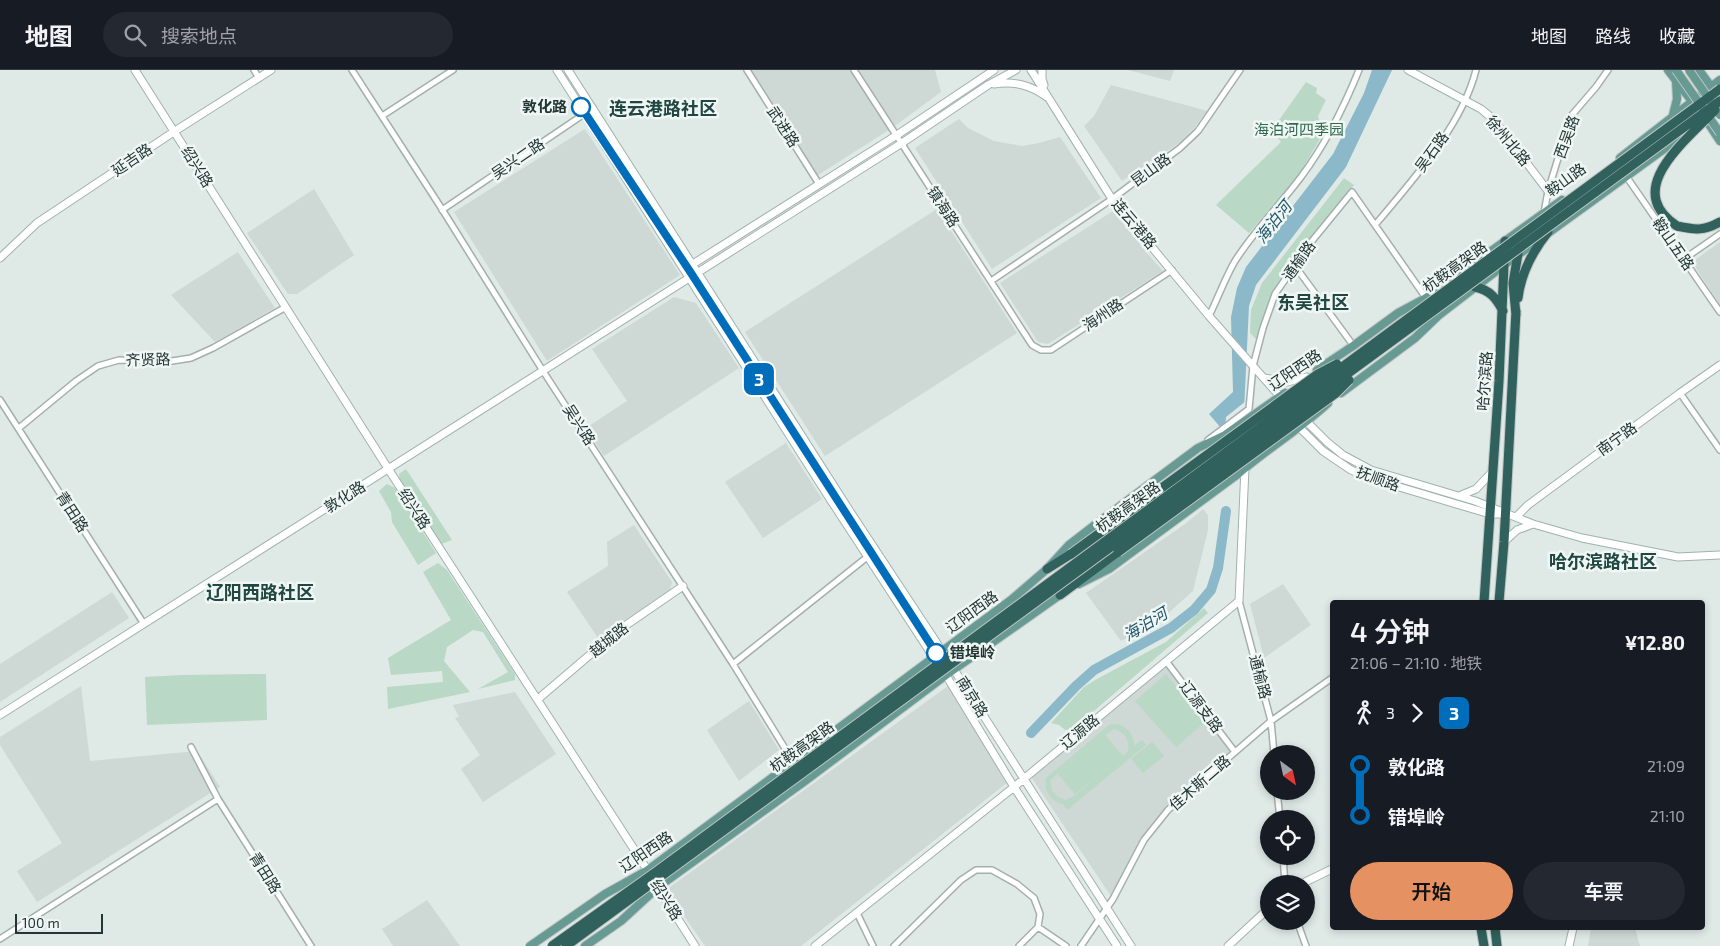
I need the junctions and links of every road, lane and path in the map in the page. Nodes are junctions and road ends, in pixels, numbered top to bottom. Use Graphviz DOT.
graph roads {
  1 [pos="135,70"];
  2 [pos="254,70"];
  3 [pos="271,70"];
  4 [pos="352,70"];
  5 [pos="453,70"];
  6 [pos="557,70"];
  7 [pos="568,70"];
  8 [pos="747,70"];
  9 [pos="854,70"];
  10 [pos="994,70"];
  11 [pos="1016,70"];
  12 [pos="1030,70"];
  13 [pos="1042,70"];
  14 [pos="1240,70"];
  15 [pos="1359,70"];
  16 [pos="1408,70"];
  17 [pos="1476,70"];
  18 [pos="1608,70"];
  19 [pos="1668,70"];
  20 [pos="1676,70"];
  21 [pos="1689,70"];
  22 [pos="1699,70"];
  23 [pos="986,73"];
  24 [pos="259,78"];
  25 [pos="1676,79"];
  26 [pos="1720,80"];
  27 [pos="988,85"];
  28 [pos="1715,88"];
  29 [pos="1050,99"];
  30 [pos="1720,100"];
  31 [pos="1465,101"];
  32 [pos="1692,101"];
  33 [pos="1720,105"];
  34 [pos="593,108"];
  35 [pos="1720,113"];
  36 [pos="585,114"];
  37 [pos="1673,115"];
  38 [pos="382,116"];
  39 [pos="1706,120"];
  40 [pos="175,131"];
  41 [pos="1720,133"];
  42 [pos="897,135"];
  43 [pos="1720,141"];
  44 [pos="902,143"];
  45 [pos="1626,176"];
  46 [pos="819,184"];
  47 [pos="1548,191"];
  48 [pos="1112,199"];
  49 [pos="442,210"];
  50 [pos="1544,213"];
  51 [pos="1720,222"];
  52 [pos="1374,225"];
  53 [pos="1548,232"];
  54 [pos="1720,234"];
  55 [pos="1505,241"];
  56 [pos="1518,254"];
  57 [pos="0,258"];
  58 [pos="1684,259"];
  59 [pos="693,264"];
  60 [pos="1504,265"];
  61 [pos="1295,266"];
  62 [pos="1172,270"];
  63 [pos="698,272"];
  64 [pos="690,277"];
  65 [pos="990,281"];
  66 [pos="1475,287"];
  67 [pos="1426,298"];
  68 [pos="286,307"];
  69 [pos="1503,311"];
  70 [pos="1720,312"];
  71 [pos="1516,315"];
  72 [pos="1212,319"];
  73 [pos="1350,341"];
  74 [pos="1032,345"];
  75 [pos="1368,347"];
  76 [pos="1374,355"];
  77 [pos="1720,365"];
  78 [pos="1253,366"];
  79 [pos="543,371"];
  80 [pos="1307,377"];
  81 [pos="1263,378"];
  82 [pos="1680,393"];
  83 [pos="1280,396"];
  84 [pos="1,404"];
  85 [pos="1250,413"];
  86 [pos="1307,422"];
  87 [pos="19,428"];
  88 [pos="1299,428"];
  89 [pos="1720,450"];
  90 [pos="1246,468"];
  91 [pos="389,470"];
  92 [pos="1493,471"];
  93 [pos="1459,496"];
  94 [pos="1491,510"];
  95 [pos="1505,514"];
  96 [pos="1516,517"];
  97 [pos="1533,524"];
  98 [pos="1504,542"];
  99 [pos="876,550"];
  100 [pos="1720,555"];
  101 [pos="869,557"];
  102 [pos="1047,569"];
  103 [pos="683,586"];
  104 [pos="1060,595"];
  105 [pos="1484,600"];
  106 [pos="1499,600"];
  107 [pos="1239,601"];
  108 [pos="144,624"];
  109 [pos="942,650"];
  110 [pos="933,657"];
  111 [pos="1166,661"];
  112 [pos="733,664"];
  113 [pos="954,670"];
  114 [pos="946,675"];
  115 [pos="1330,679"];
  116 [pos="538,699"];
  117 [pos="0,715"];
  118 [pos="1272,721"];
  119 [pos="1273,745"];
  120 [pos="191,747"];
  121 [pos="1235,752"];
  122 [pos="793,761"];
  123 [pos="1023,779"];
  124 [pos="805,781"];
  125 [pos="1014,787"];
  126 [pos="218,799"];
  127 [pos="648,870"];
  128 [pos="1330,870"];
  129 [pos="1315,877"];
  130 [pos="658,887"];
  131 [pos="1107,908"];
  132 [pos="857,913"];
  133 [pos="1260,916"];
  134 [pos="1100,917"];
  135 [pos="1038,927"];
  136 [pos="1300,930"];
  137 [pos="1481,930"];
  138 [pos="1494,930"];
  139 [pos="1573,930"];
  140 [pos="0,939"];
  141 [pos="312,946"];
  142 [pos="530,946"];
  143 [pos="552,946"];
  144 [pos="566,946"];
  145 [pos="585,946"];
  146 [pos="695,946"];
  147 [pos="816,946"];
  148 [pos="874,946"];
  149 [pos="894,946"];
  150 [pos="1019,946"];
  151 [pos="1066,946"];
  152 [pos="1081,946"];
  153 [pos="1118,946"];
  154 [pos="1131,946"];
  155 [pos="1228,946"];
  156 [pos="1306,946"];
  157 [pos="1484,946"];
  158 [pos="1497,946"];
  159 [pos="1569,946"];
  1 -- 40 [label="main road, 绍兴路"];
  2 -- 24 [label="street"];
  3 -- 24 [label="main road, 延吉路"];
  4 -- 38 [label="street, 吴兴路"];
  5 -- 38 [label="street"];
  6 -- 36 [label="main road, 南京路"];
  7 -- 34 [label="main road, 南京路"];
  8 -- 46 [label="street, 武进路"];
  9 -- 42 [label="street, 镇海路"];
  10 -- 23 [label="main road"];
  11 -- 27 [label="main road, 敦化路"];
  12 -- 29 [label="main road, 连云港路"];
  13 -- 29 [label="main road"];
  14 -- 48 [label="street, 昆山路"];
  15 -- 72 [label="street"];
  16 -- 31 [label="main road, 徐州北路"];
  17 -- 31 [label="street, 吴石路"];
  18 -- 47 [label="street, 西吴路"];
  19 -- 25 [label="main road"];
  20 -- 41 [label="main road, bridge"];
  21 -- 35 [label="main road, bridge"];
  22 -- 28 [label="main road"];
  23 -- 42 [label="main road"];
  24 -- 40 [label="main road, 延吉路"];
  25 -- 32 [label="main road"];
  25 -- 37 [label="main road"];
  26 -- 28 [label="main road, 鞍山路"];
  27 -- 29 [label="main road"];
  27 -- 44 [label="main road, 敦化路"];
  28 -- 30 [label="main road"];
  28 -- 32 [label="main road, 鞍山路"];
  28 -- 75 [label="highway, 杭鞍高架路, bridge"];
  29 -- 48 [label="main road, 连云港路"];
  30 -- 76 [label="highway, 杭鞍高架路, bridge"];
  31 -- 47 [label="main road, 徐州北路"];
  31 -- 52 [label="street, 吴石路"];
  32 -- 37 [label="main road, 鞍山路"];
  32 -- 39 [label="main road"];
  33 -- 51 [label="highway, bridge"];
  34 -- 36 [label="street, 吴兴二路"];
  34 -- 59 [label="main road, 南京路"];
  35 -- 39 [label="main road"];
  36 -- 49 [label="street, 吴兴二路"];
  36 -- 64 [label="main road, 南京路"];
  37 -- 50 [label="main road, 鞍山路"];
  38 -- 49 [label="street, 吴兴路"];
  39 -- 43 [label="main road"];
  39 -- 45 [label="main road"];
  40 -- 57 [label="main road, 延吉路"];
  40 -- 68 [label="main road, 绍兴路"];
  42 -- 44 [label="street, 镇海路"];
  42 -- 46 [label="main road"];
  44 -- 63 [label="main road, 敦化路"];
  44 -- 65 [label="street, 镇海路"];
  45 -- 53 [label="main road"];
  45 -- 58 [label="street, 鞍山五路"];
  46 -- 59 [label="main road"];
  47 -- 50 [label="street, 西吴路"];
  48 -- 62 [label="main road, 连云港路"];
  48 -- 65 [label="street, 昆山路"];
  49 -- 79 [label="street, 吴兴路"];
  50 -- 55 [label="main road, 鞍山路"];
  52 -- 61 [label="street, 通榆路"];
  52 -- 67 [label="street"];
  53 -- 56 [label="main road"];
  53 -- 71 [label="highway, 哈尔滨路"];
  54 -- 58 [label="street"];
  55 -- 56 [label="highway"];
  55 -- 60 [label="highway, 哈尔滨路"];
  55 -- 67 [label="main road, 鞍山路"];
  56 -- 60 [label="main road"];
  56 -- 71 [label="highway, 哈尔滨路"];
  58 -- 70 [label="street, 鞍山五路"];
  59 -- 63 [label="main road, 南京路"];
  59 -- 64 [label="main road"];
  60 -- 66 [label="main road"];
  60 -- 69 [label="highway, 哈尔滨路"];
  61 -- 73 [label="street"];
  61 -- 78 [label="street, 通榆路"];
  62 -- 72 [label="main road, 连云港路"];
  62 -- 74 [label="street, 海州路"];
  63 -- 64 [label="main road, 敦化路"];
  63 -- 99 [label="main road, 南京路"];
  64 -- 79 [label="main road, 敦化路"];
  64 -- 101 [label="main road, 南京路"];
  65 -- 74 [label="street, 镇海路"];
  66 -- 69 [label="highway"];
  66 -- 86 [label="main road"];
  67 -- 80 [label="main road, 辽阳西路"];
  68 -- 87 [label="street, 齐贤路"];
  68 -- 91 [label="main road, 绍兴路"];
  69 -- 92 [label="highway, 哈尔滨路"];
  71 -- 95 [label="highway, 哈尔滨路"];
  72 -- 78 [label="main road, 连云港路"];
  75 -- 102 [label="highway, bridge"];
  75 -- 143 [label="highway, 杭鞍高架路, bridge"];
  76 -- 104 [label="highway, bridge"];
  76 -- 144 [label="highway, 杭鞍高架路, bridge"];
  77 -- 82 [label="main road, 南宁路"];
  78 -- 81 [label="main road, 抚顺路"];
  78 -- 85 [label="street, 通榆路"];
  79 -- 91 [label="main road, 敦化路"];
  79 -- 103 [label="street, 吴兴路"];
  80 -- 81 [label="main road"];
  80 -- 83 [label="main road, 辽阳西路"];
  81 -- 83 [label="main road, 抚顺路"];
  82 -- 89 [label="street"];
  82 -- 96 [label="main road, 南宁路"];
  83 -- 85 [label="main road, 辽阳西路"];
  83 -- 86 [label="main road, 抚顺路"];
  83 -- 88 [label="main road, 抚顺路"];
  84 -- 87 [label="street, 青田路"];
  85 -- 102 [label="main road, 辽阳西路"];
  86 -- 88 [label="main road"];
  86 -- 93 [label="main road, 抚顺路"];
  87 -- 108 [label="street, 青田路"];
  88 -- 90 [label="main road"];
  88 -- 94 [label="main road, 抚顺路"];
  90 -- 104 [label="main road"];
  90 -- 107 [label="main road"];
  91 -- 108 [label="main road, 敦化路"];
  91 -- 116 [label="main road, 绍兴路"];
  92 -- 93 [label="main road"];
  92 -- 94 [label="highway, 哈尔滨路"];
  93 -- 94 [label="main road, 抚顺路"];
  94 -- 95 [label="main road, 抚顺路"];
  94 -- 105 [label="highway, 哈尔滨路"];
  95 -- 96 [label="main road, 抚顺路"];
  95 -- 98 [label="highway, 哈尔滨路"];
  96 -- 97 [label="main road, 抚顺路"];
  97 -- 98 [label="main road"];
  97 -- 100 [label="main road, 抚顺路"];
  98 -- 106 [label="highway, 哈尔滨路"];
  99 -- 101 [label="street"];
  99 -- 109 [label="main road, 南京路"];
  101 -- 110 [label="main road, 南京路"];
  101 -- 112 [label="street"];
  102 -- 109 [label="main road, 辽阳西路"];
  103 -- 112 [label="street, 吴兴路"];
  103 -- 116 [label="main road, 越城路"];
  104 -- 113 [label="main road"];
  107 -- 111 [label="main road, 辽源路"];
  107 -- 118 [label="street, 通榆路"];
  108 -- 117 [label="main road, 敦化路"];
  109 -- 110 [label="main road, 辽阳西路"];
  109 -- 113 [label="main road, 南京路"];
  110 -- 114 [label="main road, 南京路"];
  110 -- 122 [label="main road, 辽阳西路"];
  111 -- 121 [label="street, 辽源支路"];
  111 -- 123 [label="main road, 辽源路"];
  112 -- 122 [label="street, 吴兴路"];
  113 -- 114 [label="main road"];
  113 -- 123 [label="main road, 南京路"];
  114 -- 124 [label="main road"];
  114 -- 125 [label="main road, 南京路"];
  115 -- 118 [label="street, 佳木斯二路"];
  116 -- 127 [label="main road, 绍兴路"];
  118 -- 119 [label="street, 通榆路"];
  118 -- 121 [label="street, 佳木斯二路"];
  120 -- 126 [label="street, 青田路"];
  121 -- 131 [label="street, 佳木斯二路"];
  122 -- 124 [label="street, 吴兴路"];
  122 -- 127 [label="main road, 辽阳西路"];
  123 -- 125 [label="main road, 辽源路"];
  123 -- 131 [label="main road, 南京路"];
  124 -- 130 [label="main road"];
  125 -- 132 [label="main road, 辽源路"];
  125 -- 134 [label="main road, 南京路"];
  126 -- 140 [label="street"];
  126 -- 141 [label="street, 青田路"];
  127 -- 130 [label="main road, 绍兴路"];
  127 -- 142 [label="main road, 辽阳西路"];
  128 -- 129 [label="main road"];
  130 -- 145 [label="main road"];
  130 -- 146 [label="main road, 绍兴路"];
  131 -- 134 [label="street, 佳木斯二路"];
  131 -- 154 [label="main road, 南京路"];
  132 -- 147 [label="main road, 辽源路"];
  132 -- 148 [label="street"];
  133 -- 155 [label="main road"];
  134 -- 152 [label="street, 佳木斯二路"];
  134 -- 153 [label="main road, 南京路"];
  135 -- 149 [label="street"];
  135 -- 150 [label="street"];
  135 -- 151 [label="street"];
  136 -- 156 [label="street"];
  137 -- 157 [label="highway"];
  138 -- 158 [label="highway"];
  139 -- 159 [label="main road"];
}
